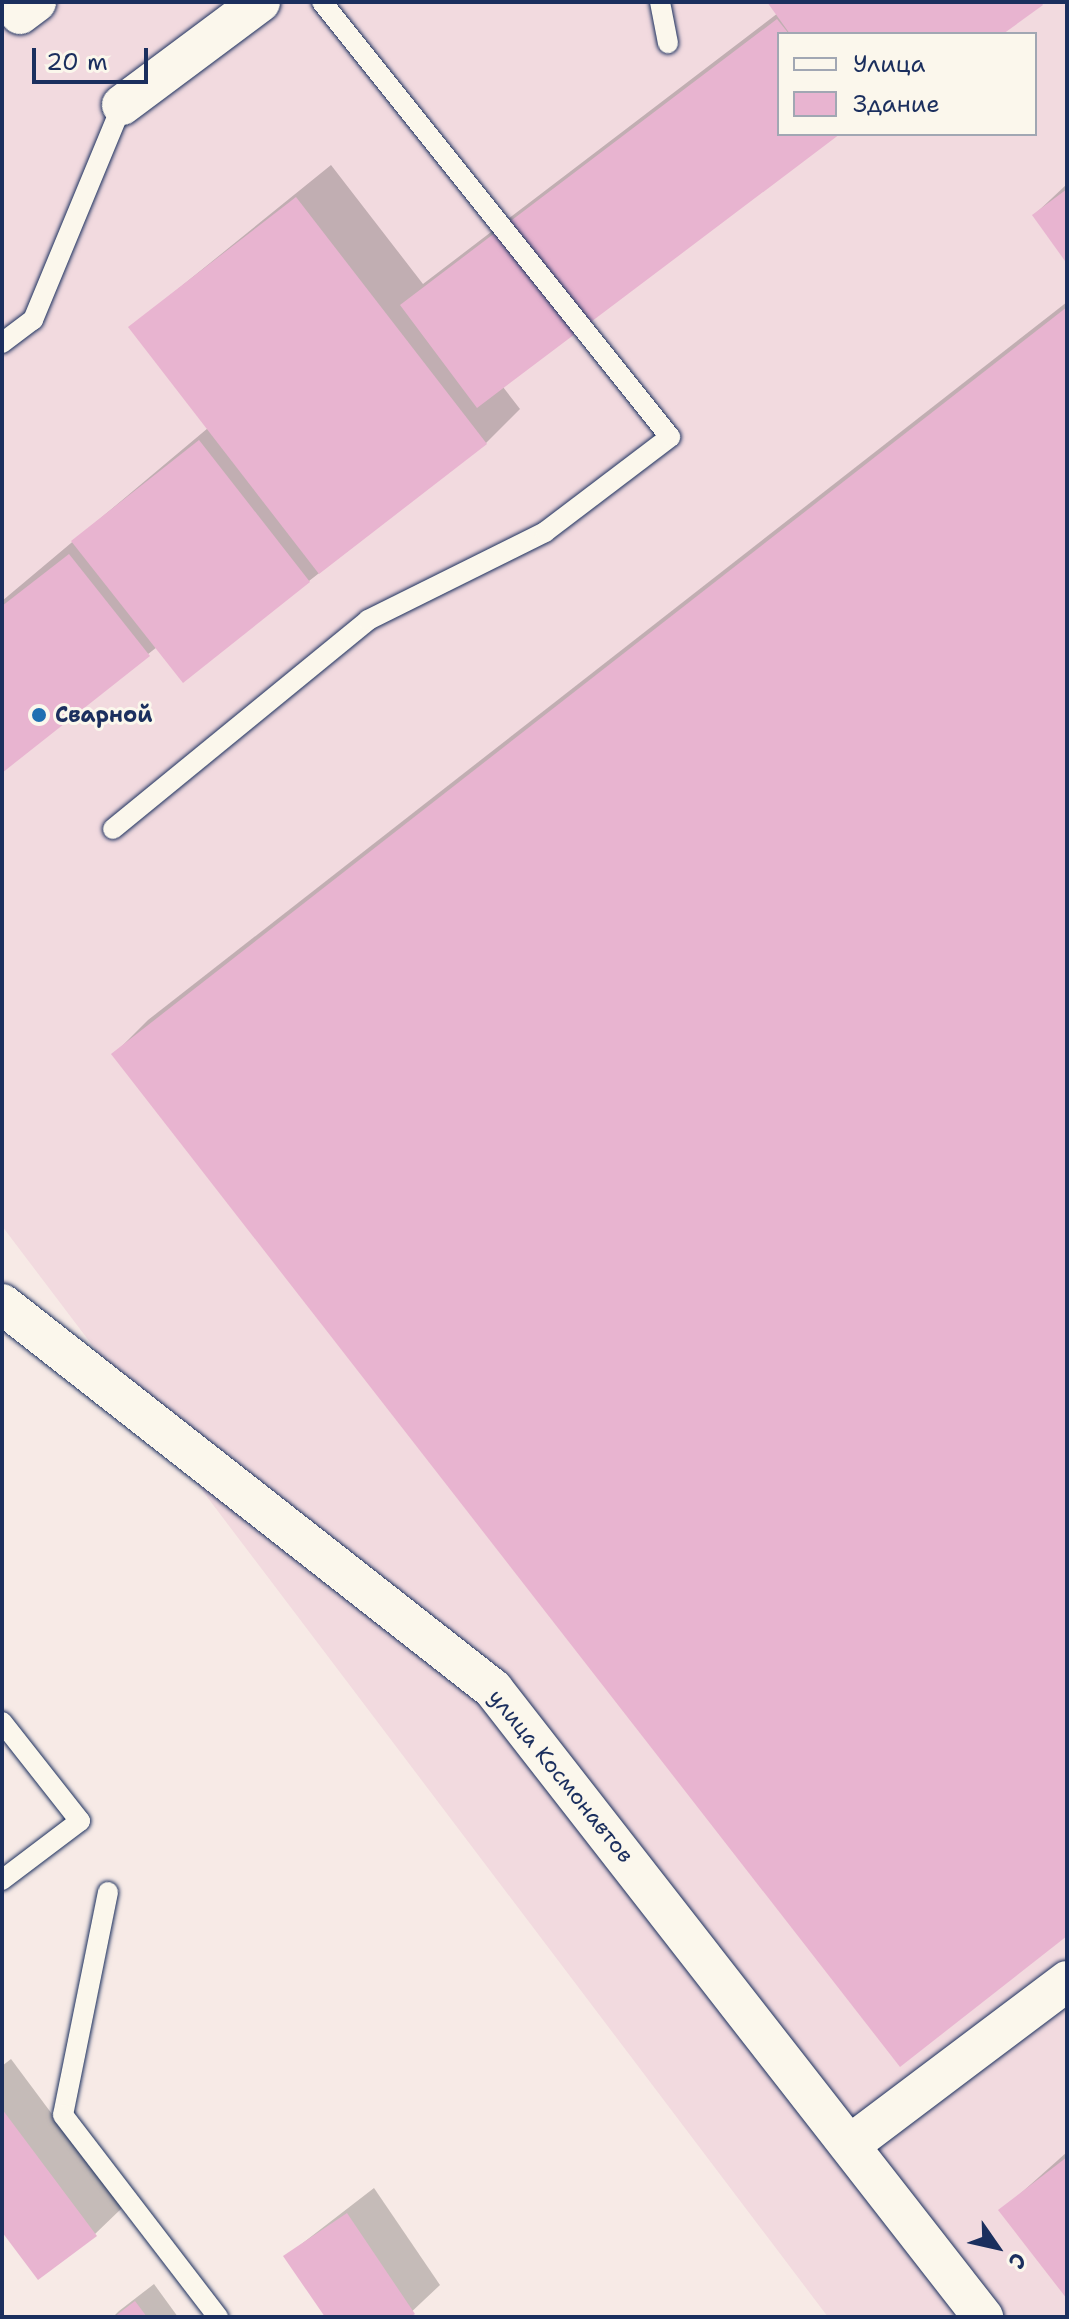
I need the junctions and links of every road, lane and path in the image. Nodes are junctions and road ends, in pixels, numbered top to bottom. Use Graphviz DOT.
graph roads {
  1 [pos="260,2"];
  2 [pos="322,2"];
  3 [pos="660,2"];
  4 [pos="668,43"];
  5 [pos="122,105"];
  6 [pos="2,343"];
  7 [pos="113,829"];
  8 [pos="2,1304"];
  9 [pos="2,1722"];
  10 [pos="2,1880"];
  11 [pos="108,1892"];
  12 [pos="1067,1981"];
  13 [pos="851,2144"];
  14 [pos="218,2317"];
  15 [pos="983,2317"];
  1 -- 5 [label="street"];
  2 -- 7 [label="lane"];
  3 -- 4 [label="lane"];
  5 -- 6 [label="lane"];
  8 -- 13 [label="street, улица Космонавтов"];
  9 -- 10 [label="lane"];
  11 -- 14 [label="lane"];
  12 -- 13 [label="street"];
  13 -- 15 [label="street, улица Космонавтов"];
}
